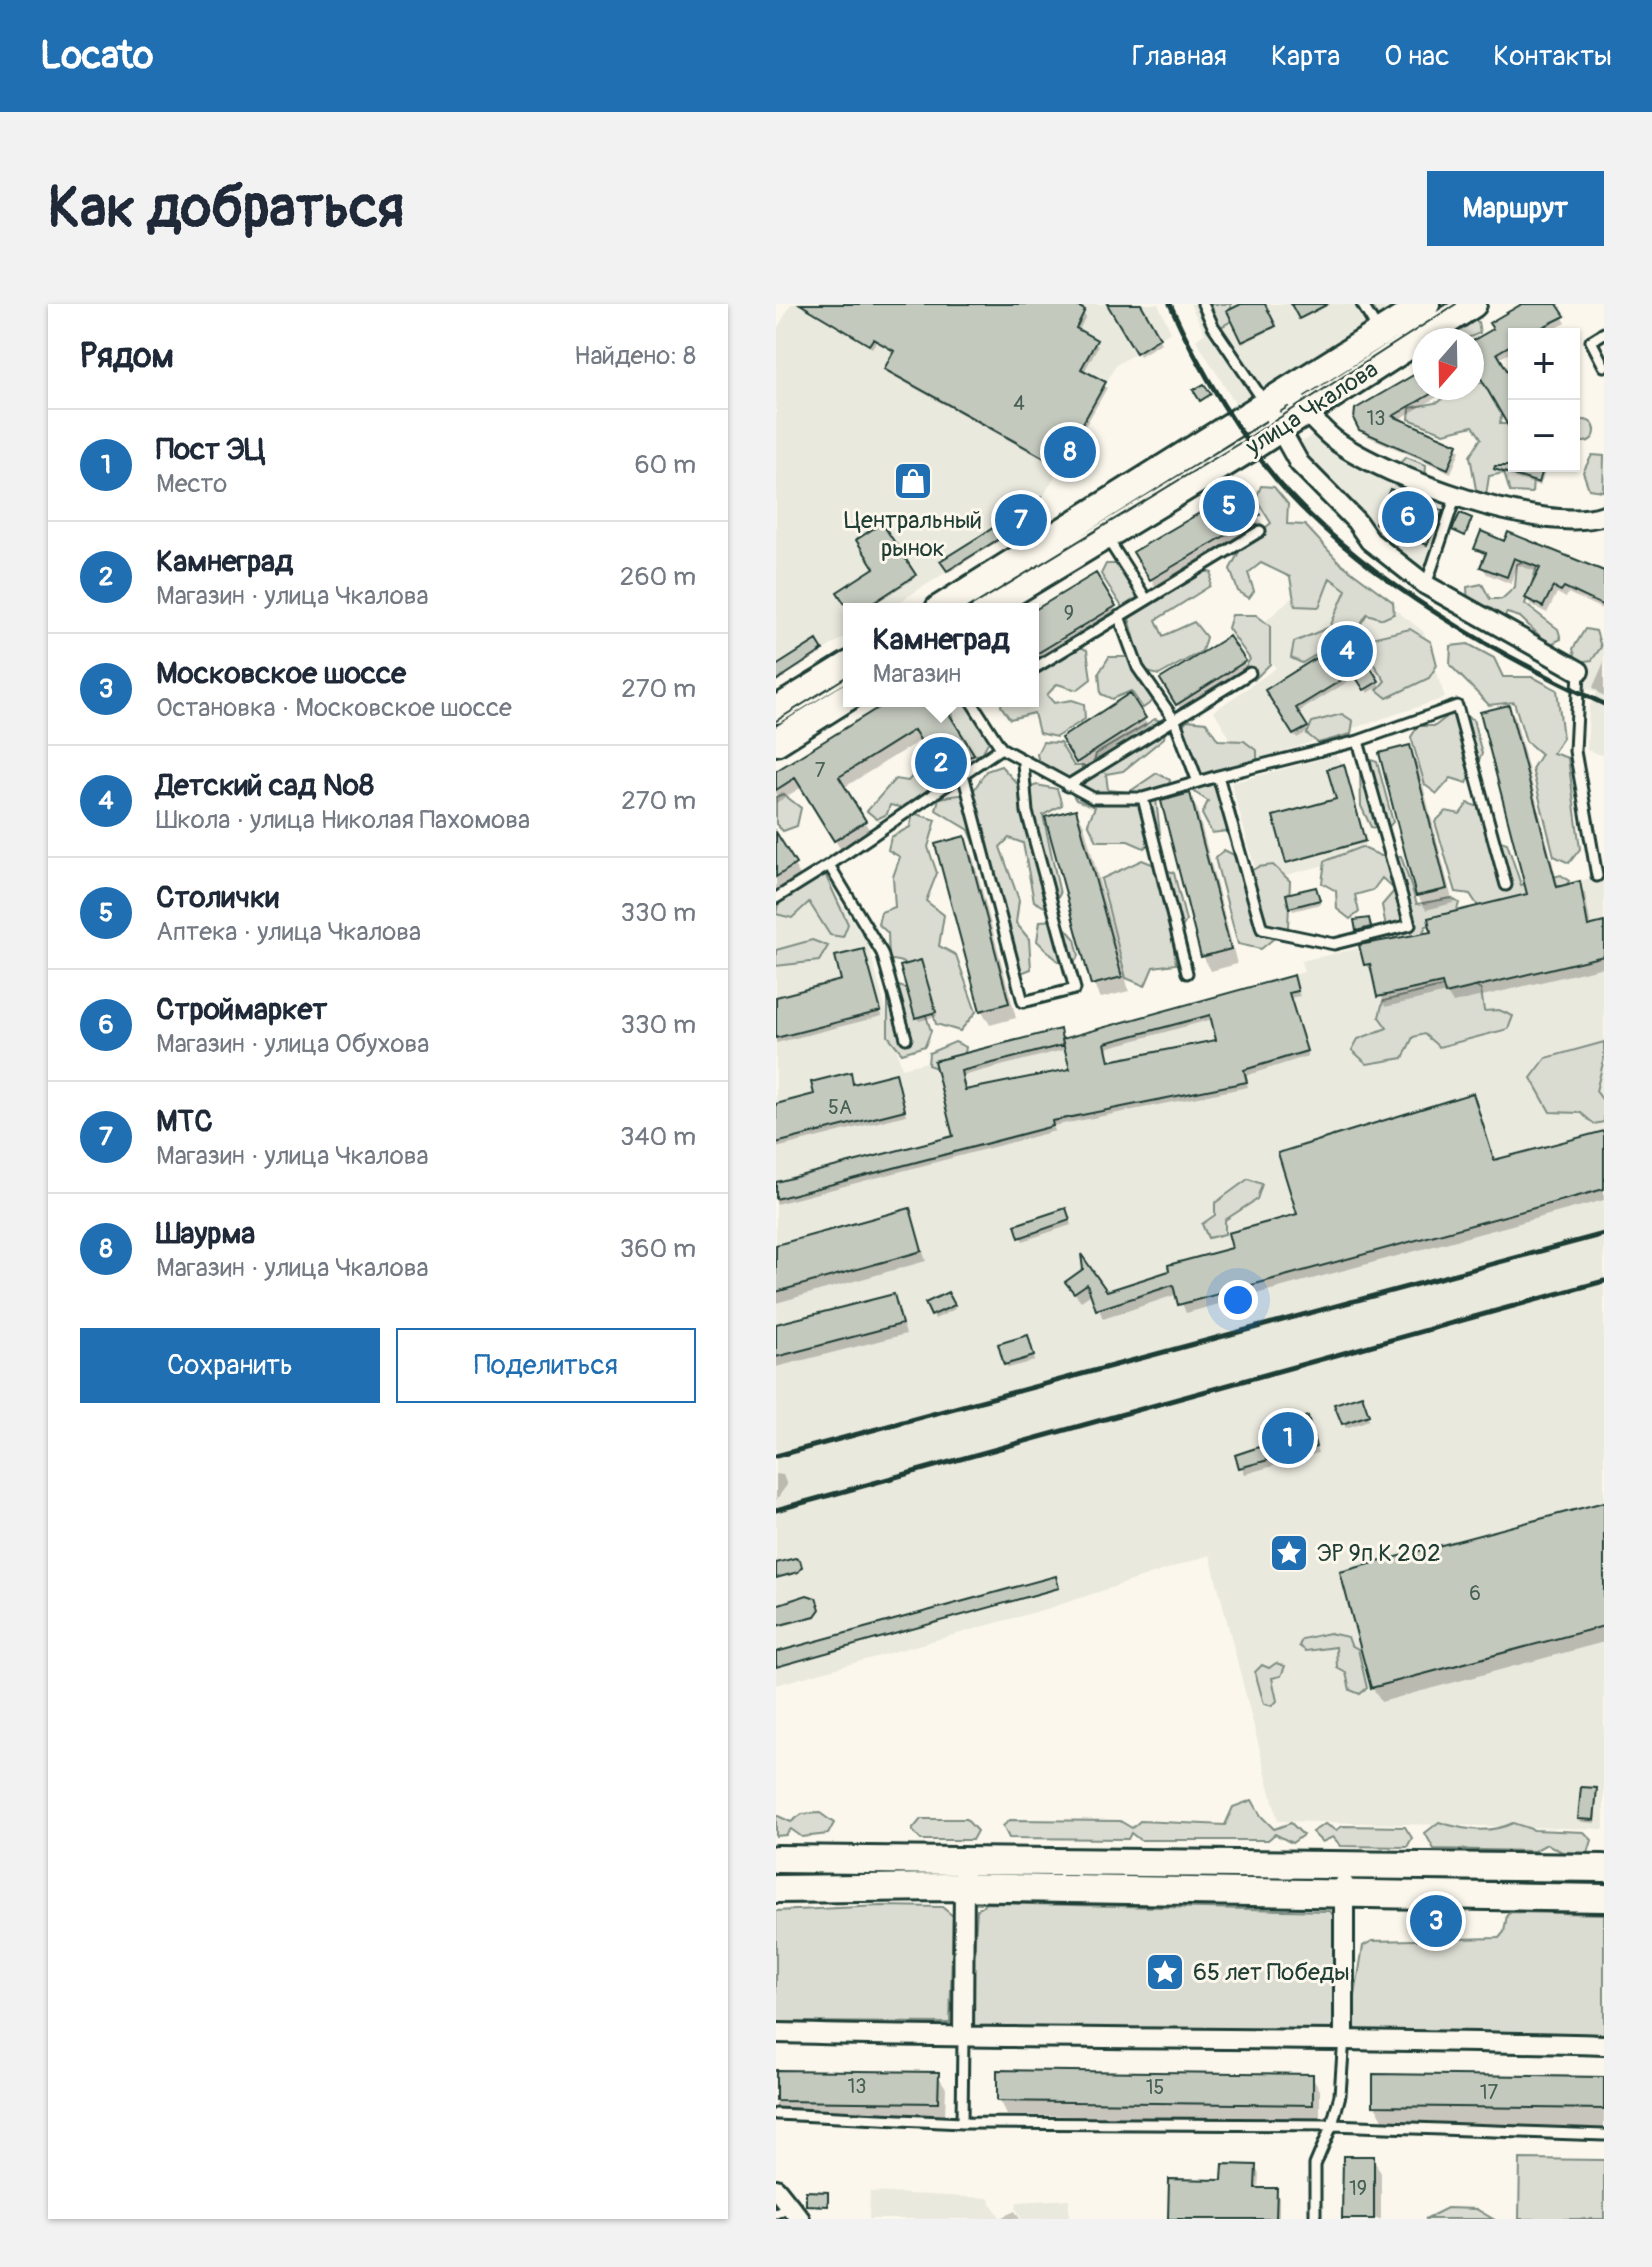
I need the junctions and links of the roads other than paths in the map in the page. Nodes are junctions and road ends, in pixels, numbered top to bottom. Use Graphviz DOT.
graph roads {
  1 [pos="1203,304"];
  2 [pos="1362,304"];
  3 [pos="1426,304"];
  4 [pos="1473,304"];
  5 [pos="1604,333"];
  6 [pos="1387,344"];
  7 [pos="1604,366"];
  8 [pos="1278,399"];
  9 [pos="1306,412"];
  10 [pos="1280,429"];
  11 [pos="1456,495"];
  12 [pos="1604,515"];
  13 [pos="1098,524"];
  14 [pos="1260,531"];
  15 [pos="1426,585"];
  16 [pos="1146,599"];
  17 [pos="950,603"];
  18 [pos="993,603"];
  19 [pos="1119,616"];
  20 [pos="1039,665"];
  21 [pos="843,669"];
  22 [pos="1579,671"];
  23 [pos="1250,673"];
  24 [pos="843,700"];
  25 [pos="977,707"];
  26 [pos="776,710"];
  27 [pos="1175,721"];
  28 [pos="1358,741"];
  29 [pos="776,742"];
  30 [pos="1001,748"];
  31 [pos="1023,763"];
  32 [pos="963,774"];
  33 [pos="1218,776"];
  34 [pos="1198,782"];
  35 [pos="1067,786"];
  36 [pos="1143,798"];
  37 [pos="829,865"];
  38 [pos="1597,876"];
  39 [pos="1506,885"];
  40 [pos="776,898"];
  41 [pos="1187,973"];
  42 [pos="906,1038"];
  43 [pos="776,1859"];
  44 [pos="964,1860"];
  45 [pos="1345,1864"];
  46 [pos="1604,1868"];
  47 [pos="964,1888"];
  48 [pos="776,1889"];
  49 [pos="1344,1893"];
  50 [pos="1604,1898"];
  51 [pos="776,2033"];
  52 [pos="963,2037"];
  53 [pos="1344,2037"];
  54 [pos="1604,2045"];
  55 [pos="776,2114"];
  56 [pos="962,2123"];
  57 [pos="1332,2125"];
  58 [pos="1604,2135"];
  59 [pos="776,2189"];
  60 [pos="789,2212"];
  61 [pos="1315,2219"];
  1 -- 8 [label="lane"];
  2 -- 6 [label="lane"];
  3 -- 6 [label="main road, улица Чкалова"];
  4 -- 6 [label="main road, улица Чкалова"];
  5 -- 7 [label="lane"];
  6 -- 8 [label="main road, улица Чкалова"];
  6 -- 9 [label="main road, улица Чкалова"];
  8 -- 9 [label="street"];
  8 -- 10 [label="street"];
  8 -- 13 [label="main road, улица Чкалова"];
  9 -- 10 [label="main road, улица Чкалова"];
  9 -- 11 [label="street"];
  10 -- 13 [label="main road, улица Чкалова"];
  10 -- 15 [label="street"];
  11 -- 12 [label="street"];
  11 -- 15 [label="lane"];
  13 -- 16 [label="lane"];
  13 -- 17 [label="main road, улица Чкалова"];
  13 -- 18 [label="main road, улица Чкалова"];
  14 -- 16 [label="lane"];
  15 -- 22 [label="street"];
  16 -- 19 [label="lane"];
  19 -- 20 [label="lane"];
  19 -- 27 [label="lane"];
  21 -- 26 [label="main road"];
  22 -- 38 [label="lane"];
  23 -- 27 [label="lane"];
  24 -- 29 [label="main road"];
  25 -- 30 [label="lane"];
  27 -- 34 [label="lane"];
  27 -- 35 [label="lane"];
  28 -- 33 [label="lane"];
  28 -- 33 [label="lane"];
  28 -- 39 [label="lane"];
  30 -- 31 [label="lane"];
  30 -- 32 [label="lane"];
  31 -- 32 [label="lane"];
  31 -- 35 [label="lane"];
  32 -- 37 [label="lane"];
  33 -- 34 [label="lane"];
  34 -- 36 [label="lane"];
  35 -- 36 [label="lane"];
  36 -- 41 [label="lane"];
  37 -- 40 [label="lane"];
  37 -- 42 [label="lane"];
  43 -- 44 [label="main road"];
  44 -- 45 [label="main road"];
  44 -- 47 [label="street"];
  45 -- 46 [label="main road"];
  45 -- 49 [label="street"];
  47 -- 48 [label="main road"];
  47 -- 49 [label="main road"];
  47 -- 52 [label="street"];
  49 -- 50 [label="main road"];
  49 -- 53 [label="street"];
  51 -- 52 [label="street"];
  52 -- 53 [label="street"];
  52 -- 56 [label="lane"];
  53 -- 54 [label="street"];
  53 -- 57 [label="lane"];
  55 -- 56 [label="lane"];
  56 -- 57 [label="lane"];
  57 -- 58 [label="lane"];
  57 -- 61 [label="lane"];
  59 -- 60 [label="street"];
}
